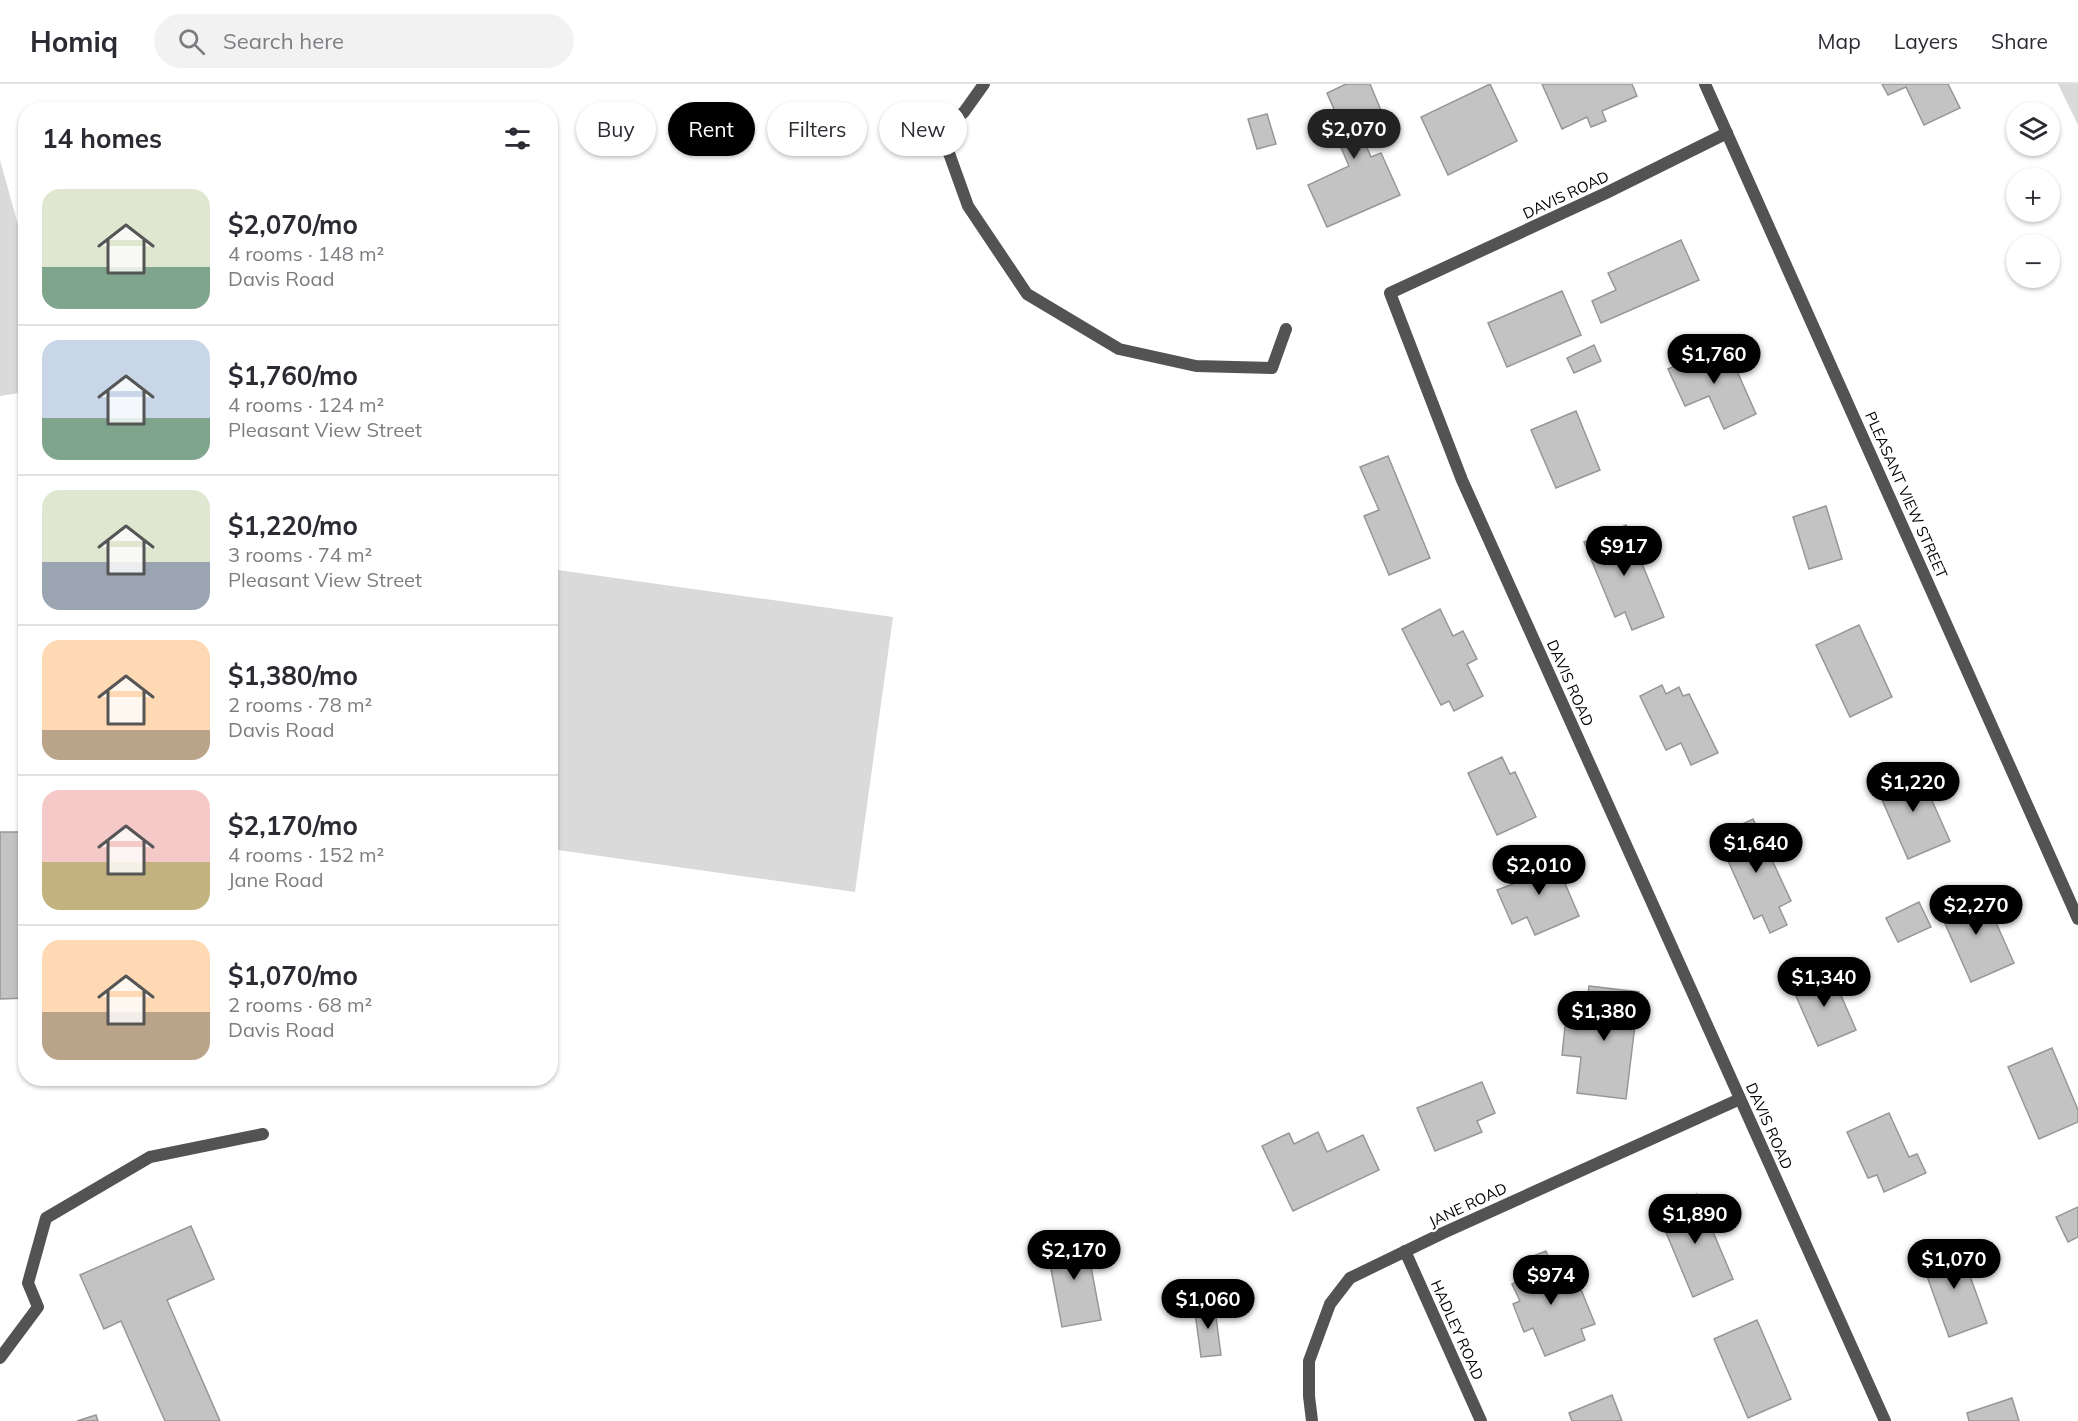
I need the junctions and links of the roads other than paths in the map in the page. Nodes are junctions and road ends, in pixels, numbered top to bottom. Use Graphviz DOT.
graph roads {
  1 [pos="984,84"];
  2 [pos="1705,84"];
  3 [pos="1727,133"];
  4 [pos="1286,329"];
  5 [pos="2078,919"];
  6 [pos="1740,1099"];
  7 [pos="263,1134"];
  8 [pos="1405,1251"];
  9 [pos="0,1358"];
  10 [pos="1311,1421"];
  11 [pos="1481,1421"];
  12 [pos="1885,1421"];
  1 -- 4 [label="street"];
  2 -- 3 [label="street, PLEASANT VIEW STREET"];
  3 -- 5 [label="street, PLEASANT VIEW STREET"];
  3 -- 6 [label="street, DAVIS ROAD"];
  6 -- 8 [label="street, JANE ROAD"];
  6 -- 12 [label="street, DAVIS ROAD"];
  7 -- 9 [label="street"];
  8 -- 10 [label="street, JANE ROAD"];
  8 -- 11 [label="street, HADLEY ROAD"];
}
